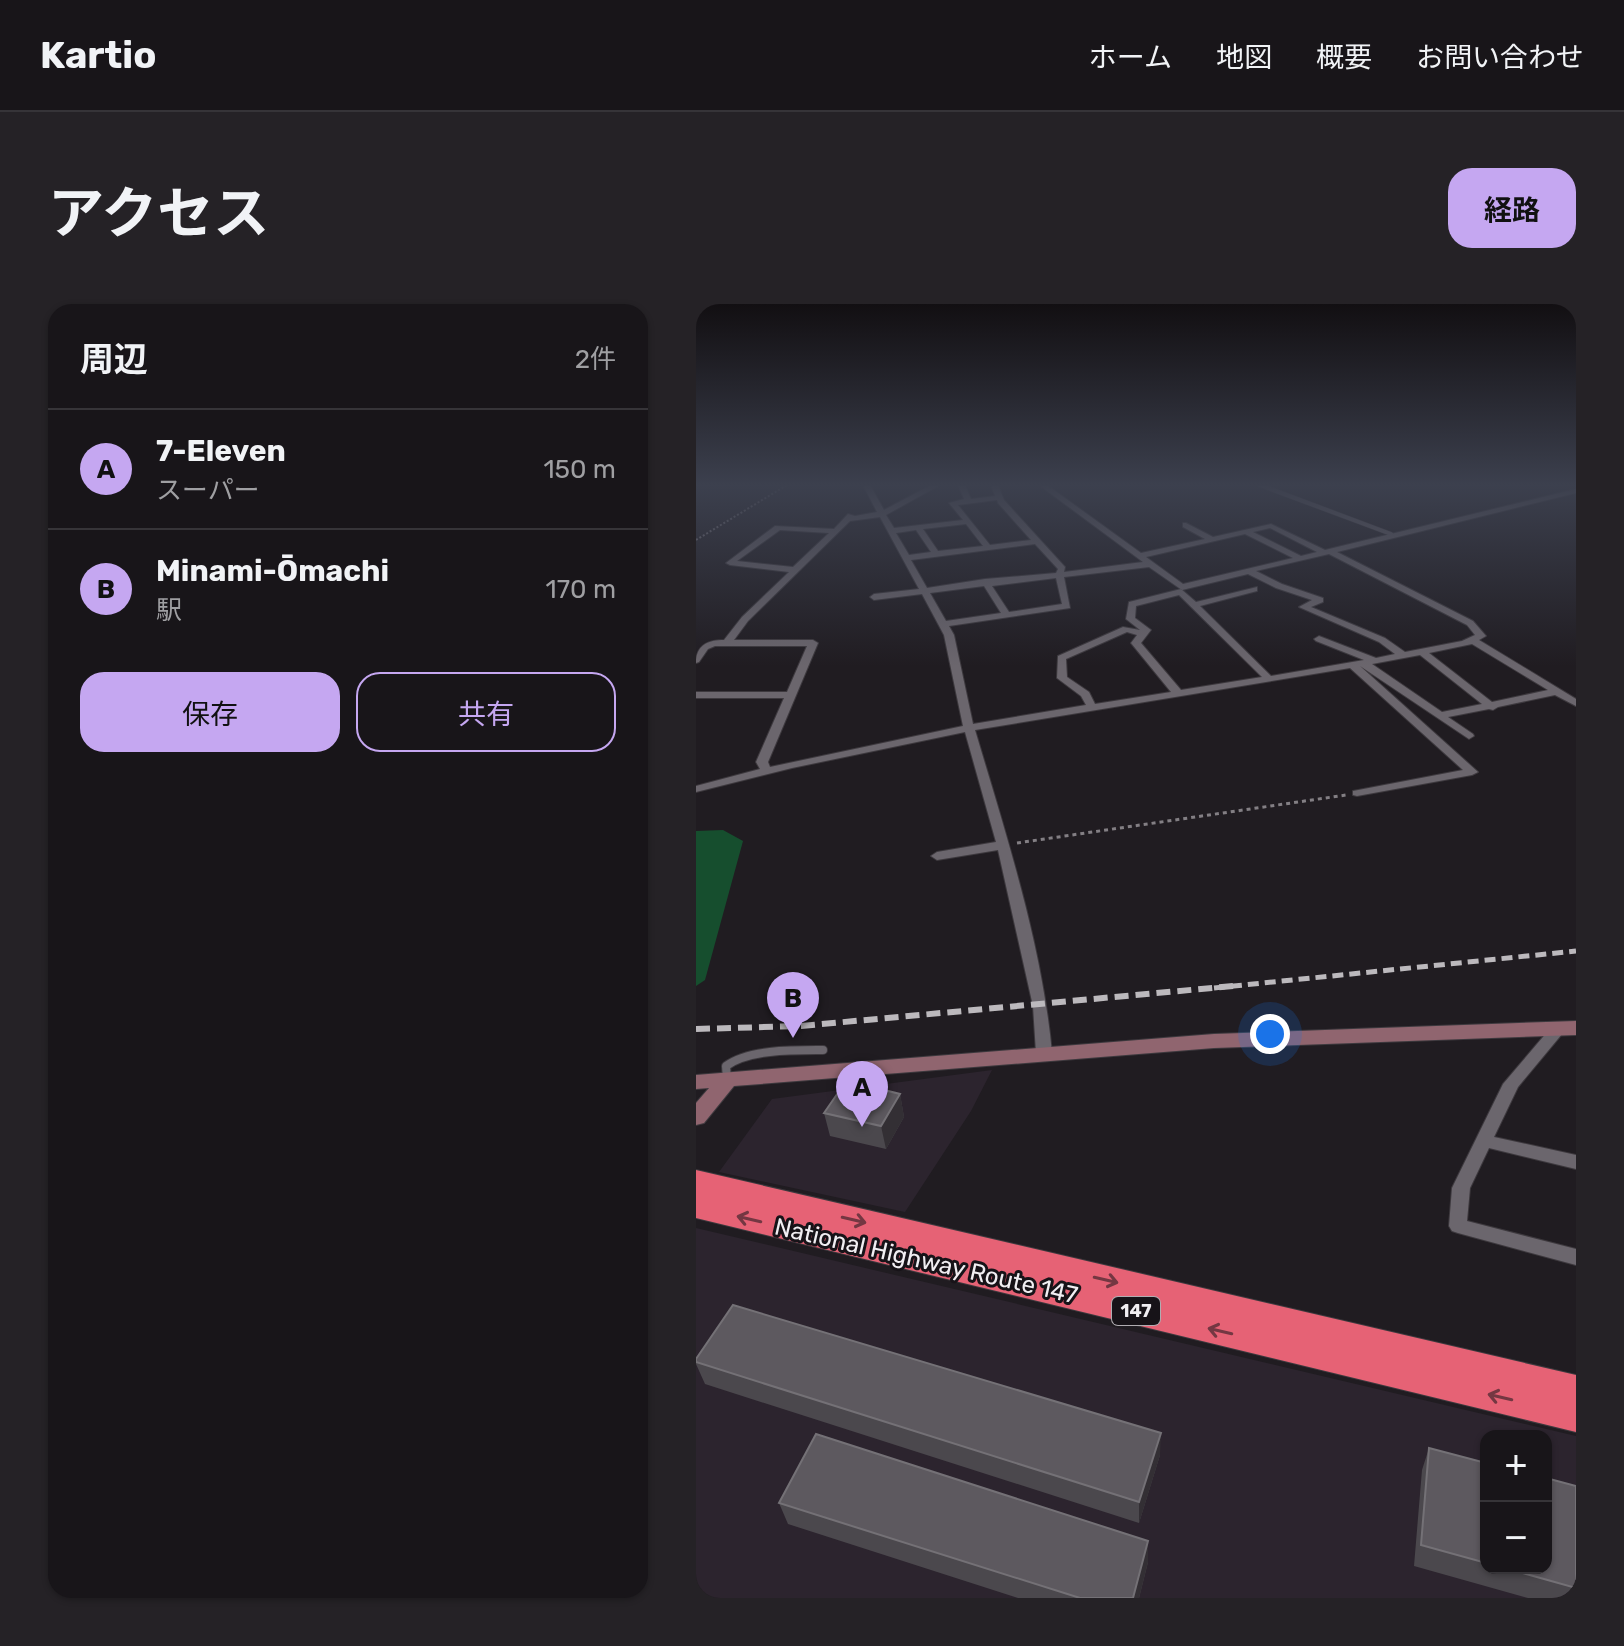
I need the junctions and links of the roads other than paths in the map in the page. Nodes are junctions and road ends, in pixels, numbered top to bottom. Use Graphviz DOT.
graph roads {
  1 [pos="754,545"];
  2 [pos="821,545"];
  3 [pos="898,545"];
  4 [pos="930,545"];
  5 [pos="1001,545"];
  6 [pos="1042,545"];
  7 [pos="1125,545"];
  8 [pos="1184,545"];
  9 [pos="1274,545"];
  10 [pos="1314,545"];
  11 [pos="1348,545"];
  12 [pos="988,547"];
  13 [pos="1327,551"];
  14 [pos="936,554"];
  15 [pos="1139,556"];
  16 [pos="905,558"];
  17 [pos="1300,558"];
  18 [pos="1151,564"];
  19 [pos="794,570"];
  20 [pos="1249,571"];
  21 [pos="1060,572"];
  22 [pos="985,582"];
  23 [pos="924,589"];
  24 [pos="1182,589"];
  25 [pos="1254,589"];
  26 [pos="874,597"];
  27 [pos="1194,605"];
  28 [pos="1007,616"];
  29 [pos="943,624"];
  30 [pos="1141,633"];
  31 [pos="1319,639"];
  32 [pos="1474,641"];
  33 [pos="727,643"];
  34 [pos="1422,652"];
  35 [pos="1404,656"];
  36 [pos="696,660"];
  37 [pos="1366,664"];
  38 [pos="1270,680"];
  39 [pos="1554,692"];
  40 [pos="696,695"];
  41 [pos="792,695"];
  42 [pos="1179,695"];
  43 [pos="1576,703"];
  44 [pos="1493,707"];
  45 [pos="1093,709"];
  46 [pos="1442,715"];
  47 [pos="969,729"];
  48 [pos="1469,736"];
  49 [pos="766,770"];
  50 [pos="696,789"];
  51 [pos="1357,793"];
  52 [pos="1003,845"];
  53 [pos="937,856"];
  54 [pos="1568,1028"];
  55 [pos="823,1050"];
  56 [pos="1044,1053"];
  57 [pos="727,1081"];
  58 [pos="696,1082"];
  59 [pos="696,1117"];
  60 [pos="1484,1141"];
  61 [pos="1576,1162"];
  62 [pos="696,1182"];
  63 [pos="696,1206"];
  64 [pos="1576,1257"];
  65 [pos="1576,1391"];
  66 [pos="1576,1415"];
  1 -- 19 [label="street"];
  2 -- 19 [label="street"];
  3 -- 16 [label="street"];
  4 -- 14 [label="street"];
  5 -- 12 [label="street"];
  6 -- 21 [label="street"];
  7 -- 15 [label="street"];
  8 -- 15 [label="street"];
  9 -- 17 [label="street"];
  10 -- 13 [label="street"];
  11 -- 13 [label="street"];
  12 -- 14 [label="street"];
  13 -- 17 [label="street"];
  13 -- 32 [label="street"];
  14 -- 16 [label="street"];
  15 -- 18 [label="street"];
  16 -- 23 [label="street"];
  17 -- 20 [label="street"];
  18 -- 21 [label="street"];
  18 -- 24 [label="street"];
  19 -- 33 [label="street"];
  20 -- 24 [label="street"];
  20 -- 35 [label="street"];
  21 -- 22 [label="street"];
  21 -- 28 [label="street"];
  22 -- 23 [label="street"];
  22 -- 28 [label="street"];
  23 -- 26 [label="street"];
  23 -- 29 [label="street"];
  24 -- 27 [label="street"];
  24 -- 30 [label="street"];
  25 -- 27 [label="street"];
  27 -- 38 [label="street"];
  28 -- 29 [label="street"];
  29 -- 47 [label="street"];
  30 -- 42 [label="street"];
  30 -- 45 [label="street"];
  31 -- 37 [label="street"];
  32 -- 34 [label="street"];
  32 -- 39 [label="street"];
  33 -- 36 [label="street"];
  33 -- 41 [label="street"];
  34 -- 35 [label="street"];
  34 -- 44 [label="street"];
  35 -- 37 [label="street"];
  37 -- 38 [label="street"];
  37 -- 46 [label="street"];
  37 -- 51 [label="street"];
  38 -- 42 [label="street"];
  39 -- 43 [label="street"];
  39 -- 44 [label="street"];
  40 -- 41 [label="street"];
  41 -- 49 [label="street"];
  42 -- 45 [label="street"];
  44 -- 46 [label="street"];
  45 -- 47 [label="street"];
  46 -- 48 [label="street"];
  47 -- 49 [label="street"];
  47 -- 52 [label="street"];
  49 -- 50 [label="street"];
  52 -- 53 [label="street"];
  52 -- 56 [label="street"];
  54 -- 56 [label="street"];
  54 -- 60 [label="street"];
  55 -- 57 [label="lane"];
  56 -- 57 [label="street"];
  57 -- 58 [label="street"];
  57 -- 59 [label="street"];
  60 -- 61 [label="street"];
  60 -- 64 [label="street"];
  62 -- 65 [label="highway, National Highway Route 147 / 147, one-way"];
  66 -- 63 [label="highway, National Highway Route 147 / 147, one-way"];
}
